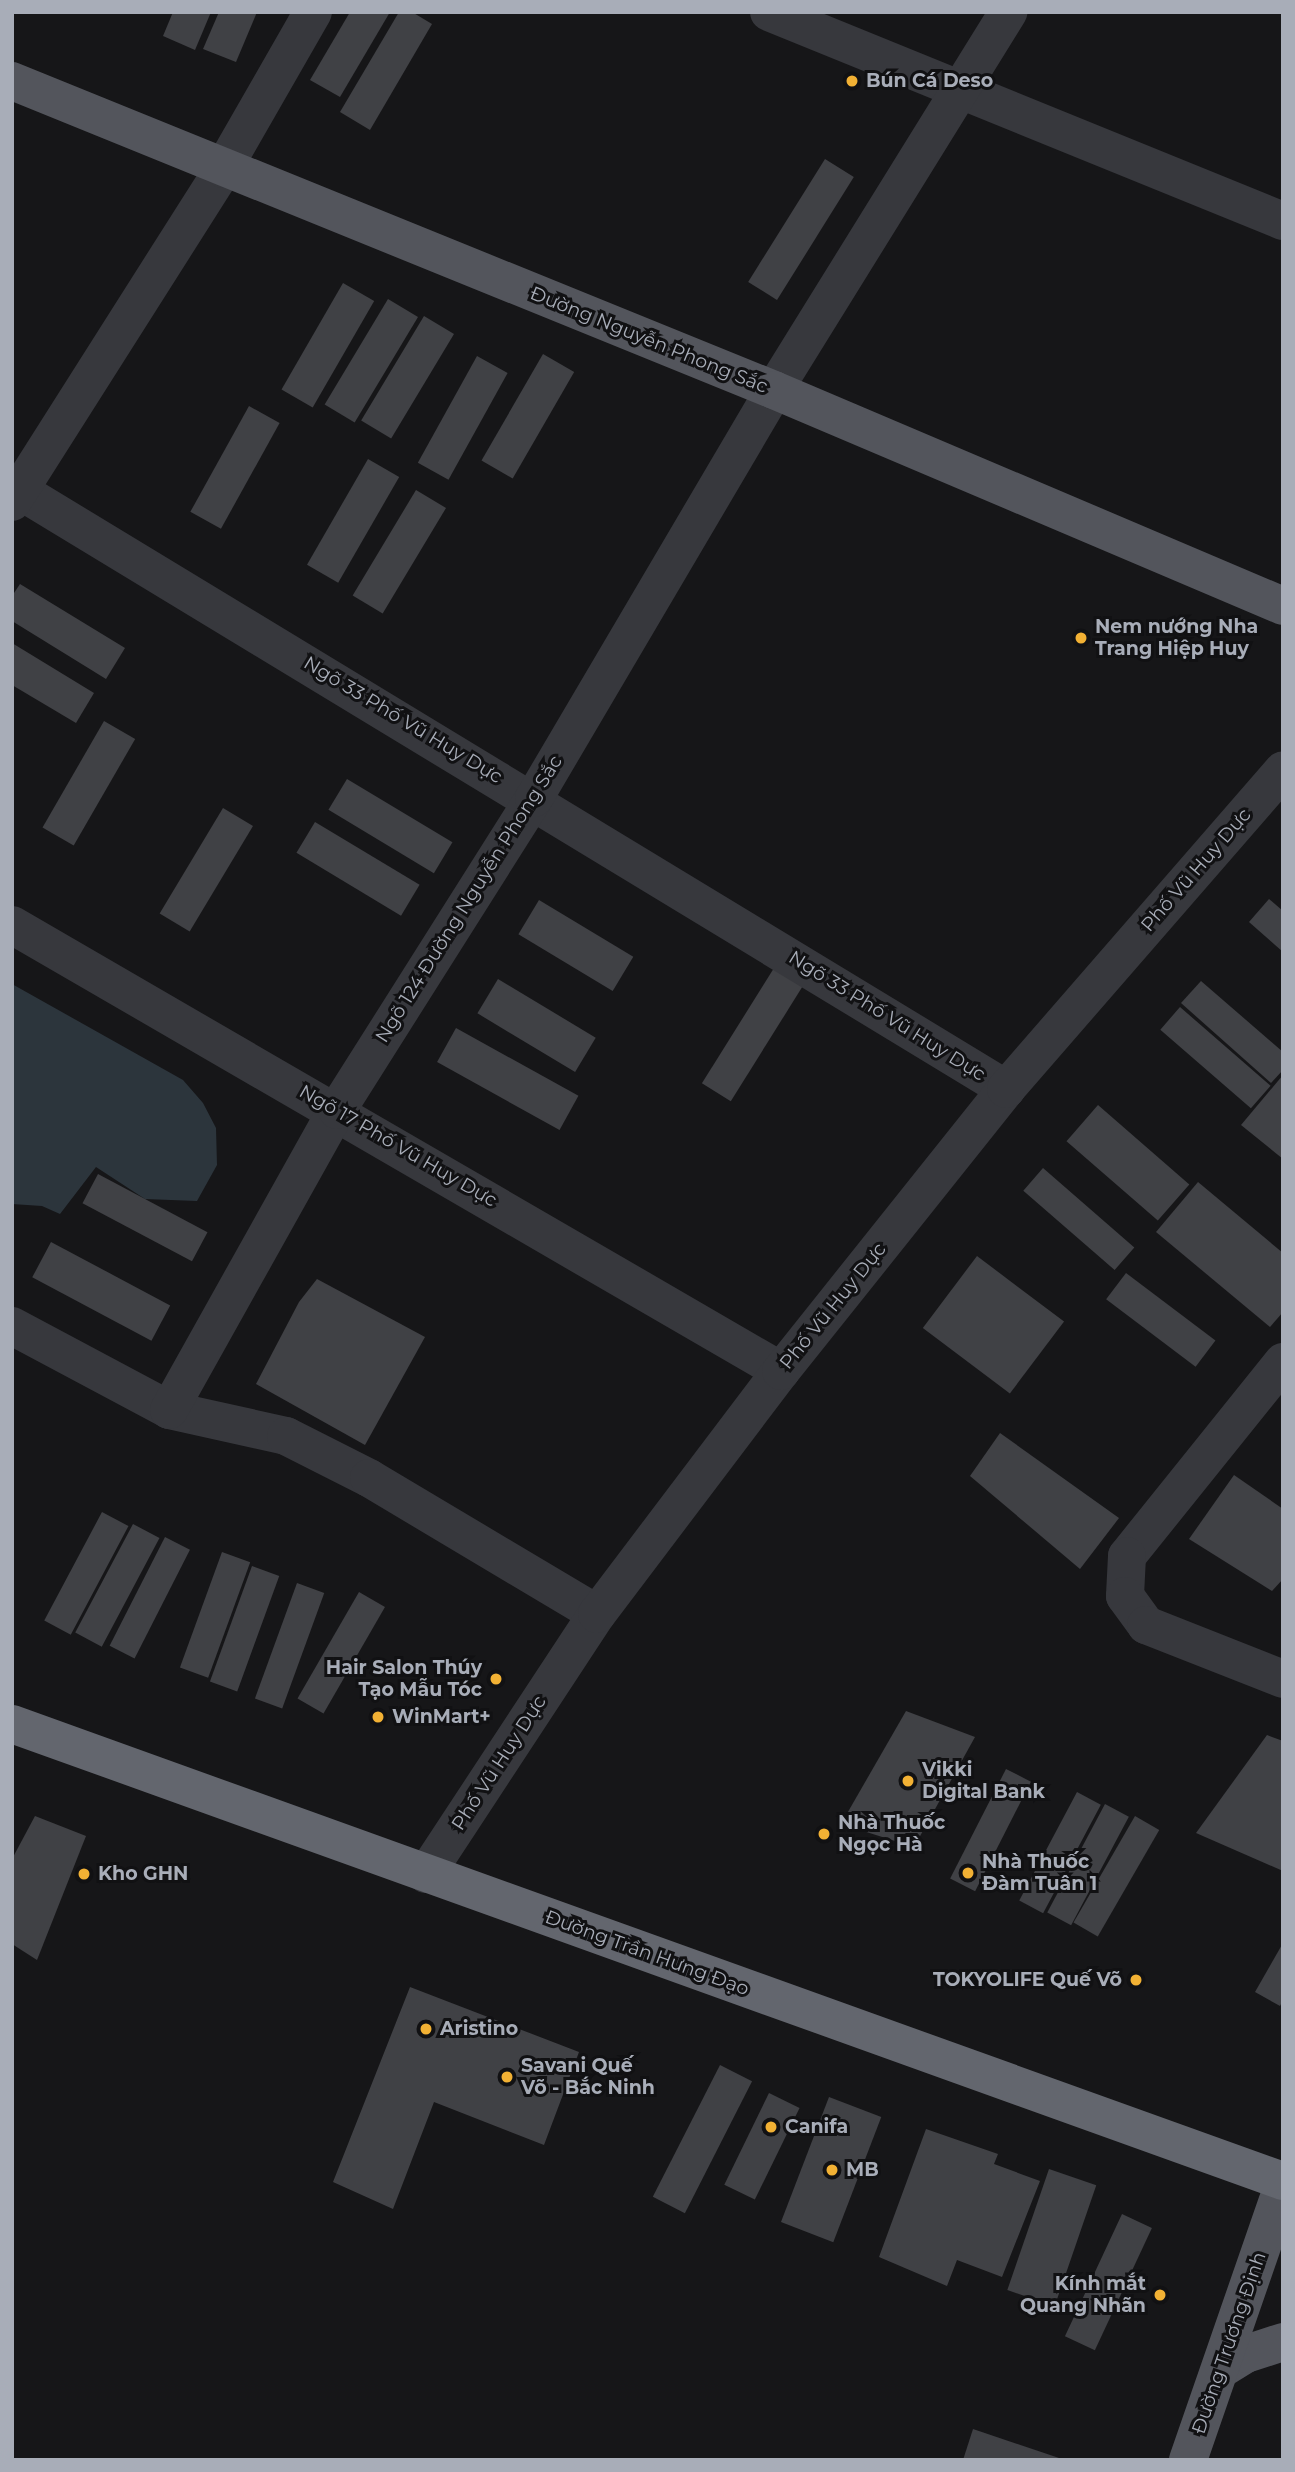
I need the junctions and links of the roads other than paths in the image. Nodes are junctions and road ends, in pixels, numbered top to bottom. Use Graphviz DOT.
graph roads {
  1 [pos="313,12"];
  2 [pos="769,12"];
  3 [pos="1008,12"];
  4 [pos="12,81"];
  5 [pos="960,88"];
  6 [pos="223,169"];
  7 [pos="1283,221"];
  8 [pos="774,390"];
  9 [pos="15,493"];
  10 [pos="1283,606"];
  11 [pos="1283,770"];
  12 [pos="534,798"];
  13 [pos="12,925"];
  14 [pos="1006,1089"];
  15 [pos="337,1110"];
  16 [pos="12,1326"];
  17 [pos="1283,1362"];
  18 [pos="781,1371"];
  19 [pos="169,1410"];
  20 [pos="597,1614"];
  21 [pos="1283,1679"];
  22 [pos="12,1724"];
  23 [pos="426,1874"];
  24 [pos="1283,2180"];
  25 [pos="1283,2186"];
  26 [pos="1283,2342"];
  27 [pos="1220,2370"];
  28 [pos="1188,2460"];
  1 -- 6 [label="street"];
  2 -- 5 [label="street"];
  3 -- 5 [label="street, Ngõ 124 Đường Nguyễn Phong Sắc"];
  4 -- 6 [label="main road, Đường Nguyễn Phong Sắc"];
  5 -- 7 [label="street"];
  5 -- 8 [label="street, Ngõ 124 Đường Nguyễn Phong Sắc"];
  6 -- 8 [label="main road, Đường Nguyễn Phong Sắc"];
  6 -- 9 [label="street"];
  8 -- 10 [label="main road, Đường Nguyễn Phong Sắc"];
  8 -- 12 [label="street, Ngõ 124 Đường Nguyễn Phong Sắc"];
  9 -- 12 [label="street, Ngõ 33 Phố Vũ Huy Dực"];
  11 -- 14 [label="street, Phố Vũ Huy Dực"];
  12 -- 14 [label="street, Ngõ 33 Phố Vũ Huy Dực"];
  12 -- 15 [label="street, Ngõ 124 Đường Nguyễn Phong Sắc"];
  13 -- 15 [label="street, Ngõ 17 Phố Vũ Huy Dực"];
  14 -- 18 [label="street, Phố Vũ Huy Dực"];
  15 -- 18 [label="street, Ngõ 17 Phố Vũ Huy Dực"];
  15 -- 19 [label="street, Ngõ 124 Đường Nguyễn Phong Sắc"];
  16 -- 19 [label="street"];
  17 -- 21 [label="street"];
  18 -- 20 [label="street, Phố Vũ Huy Dực"];
  19 -- 20 [label="street"];
  20 -- 23 [label="street, Phố Vũ Huy Dực"];
  22 -- 23 [label="highway, Đường Trần Hưng Đạo"];
  23 -- 24 [label="highway, Đường Trần Hưng Đạo"];
  25 -- 27 [label="main road, Đường Trương Định"];
  26 -- 27 [label="main road"];
  27 -- 28 [label="main road, Đường Trương Định"];
}
